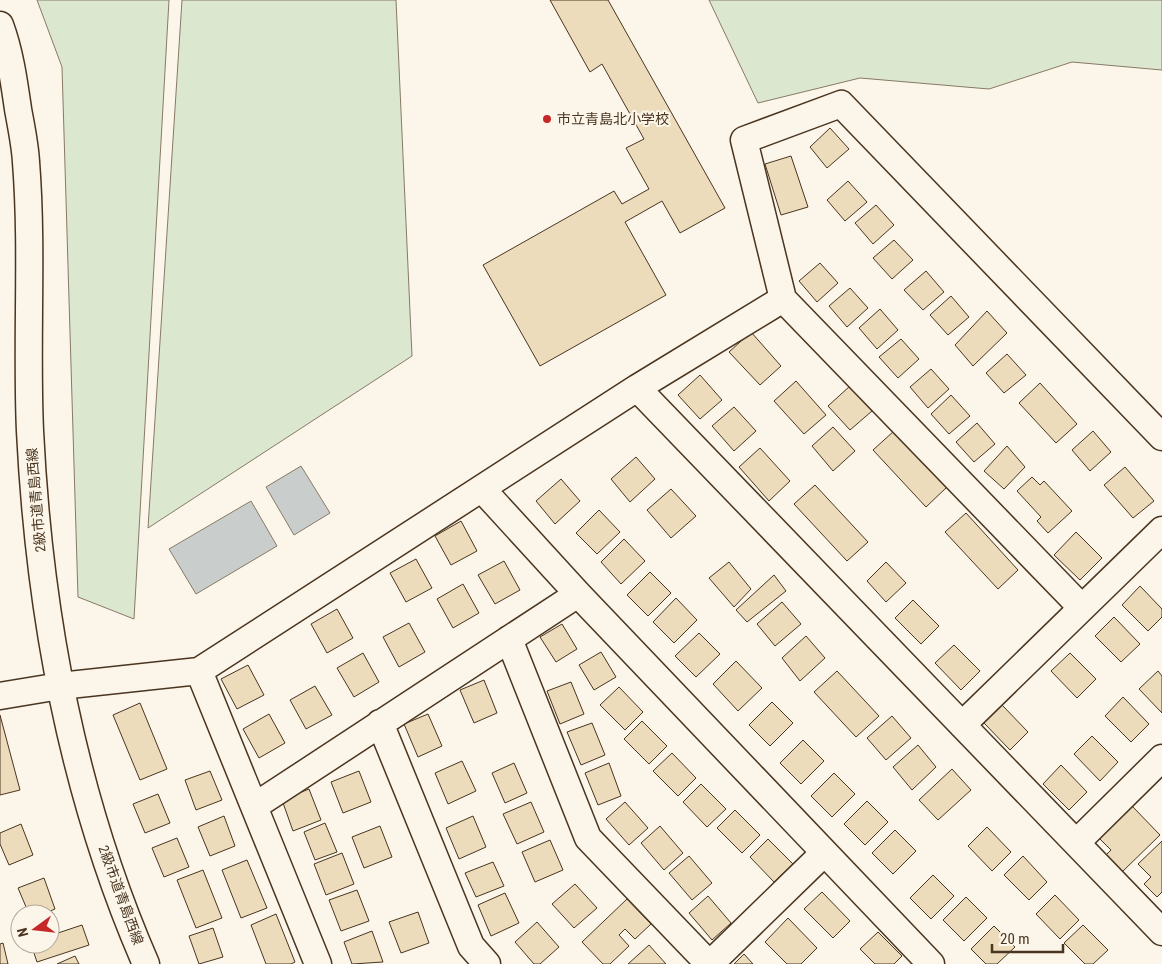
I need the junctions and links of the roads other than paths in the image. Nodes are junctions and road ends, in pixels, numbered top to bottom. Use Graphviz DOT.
graph roads {
  1 [pos="0,25"];
  2 [pos="783,299"];
  3 [pos="637,388"];
  4 [pos="1162,437"];
  5 [pos="482,489"];
  6 [pos="1162,530"];
  7 [pos="578,594"];
  8 [pos="1082,608"];
  9 [pos="508,639"];
  10 [pos="199,670"];
  11 [pos="60,686"];
  12 [pos="0,696"];
  13 [pos="380,723"];
  14 [pos="962,725"];
  15 [pos="1162,758"];
  16 [pos="255,806"];
  17 [pos="1077,842"];
  18 [pos="824,853"];
  19 [pos="1162,932"];
  20 [pos="146,964"];
  21 [pos="318,964"];
  22 [pos="487,964"];
  23 [pos="709,964"];
  24 [pos="931,964"];
  1 -- 11 [label="street, 2級市道青島西線"];
  2 -- 3 [label="street"];
  2 -- 4 [label="street"];
  2 -- 8 [label="street"];
  3 -- 5 [label="street"];
  3 -- 14 [label="street"];
  5 -- 7 [label="street"];
  5 -- 10 [label="street"];
  6 -- 8 [label="street"];
  7 -- 9 [label="street"];
  7 -- 18 [label="street"];
  8 -- 14 [label="street"];
  9 -- 13 [label="street"];
  9 -- 23 [label="street"];
  10 -- 11 [label="street"];
  10 -- 16 [label="street"];
  11 -- 12 [label="street"];
  11 -- 20 [label="street, 2級市道青島西線"];
  13 -- 16 [label="street"];
  13 -- 22 [label="street"];
  14 -- 17 [label="street"];
  15 -- 17 [label="street"];
  16 -- 21 [label="street"];
  17 -- 19 [label="street"];
  18 -- 23 [label="street"];
  18 -- 24 [label="street"];
}
